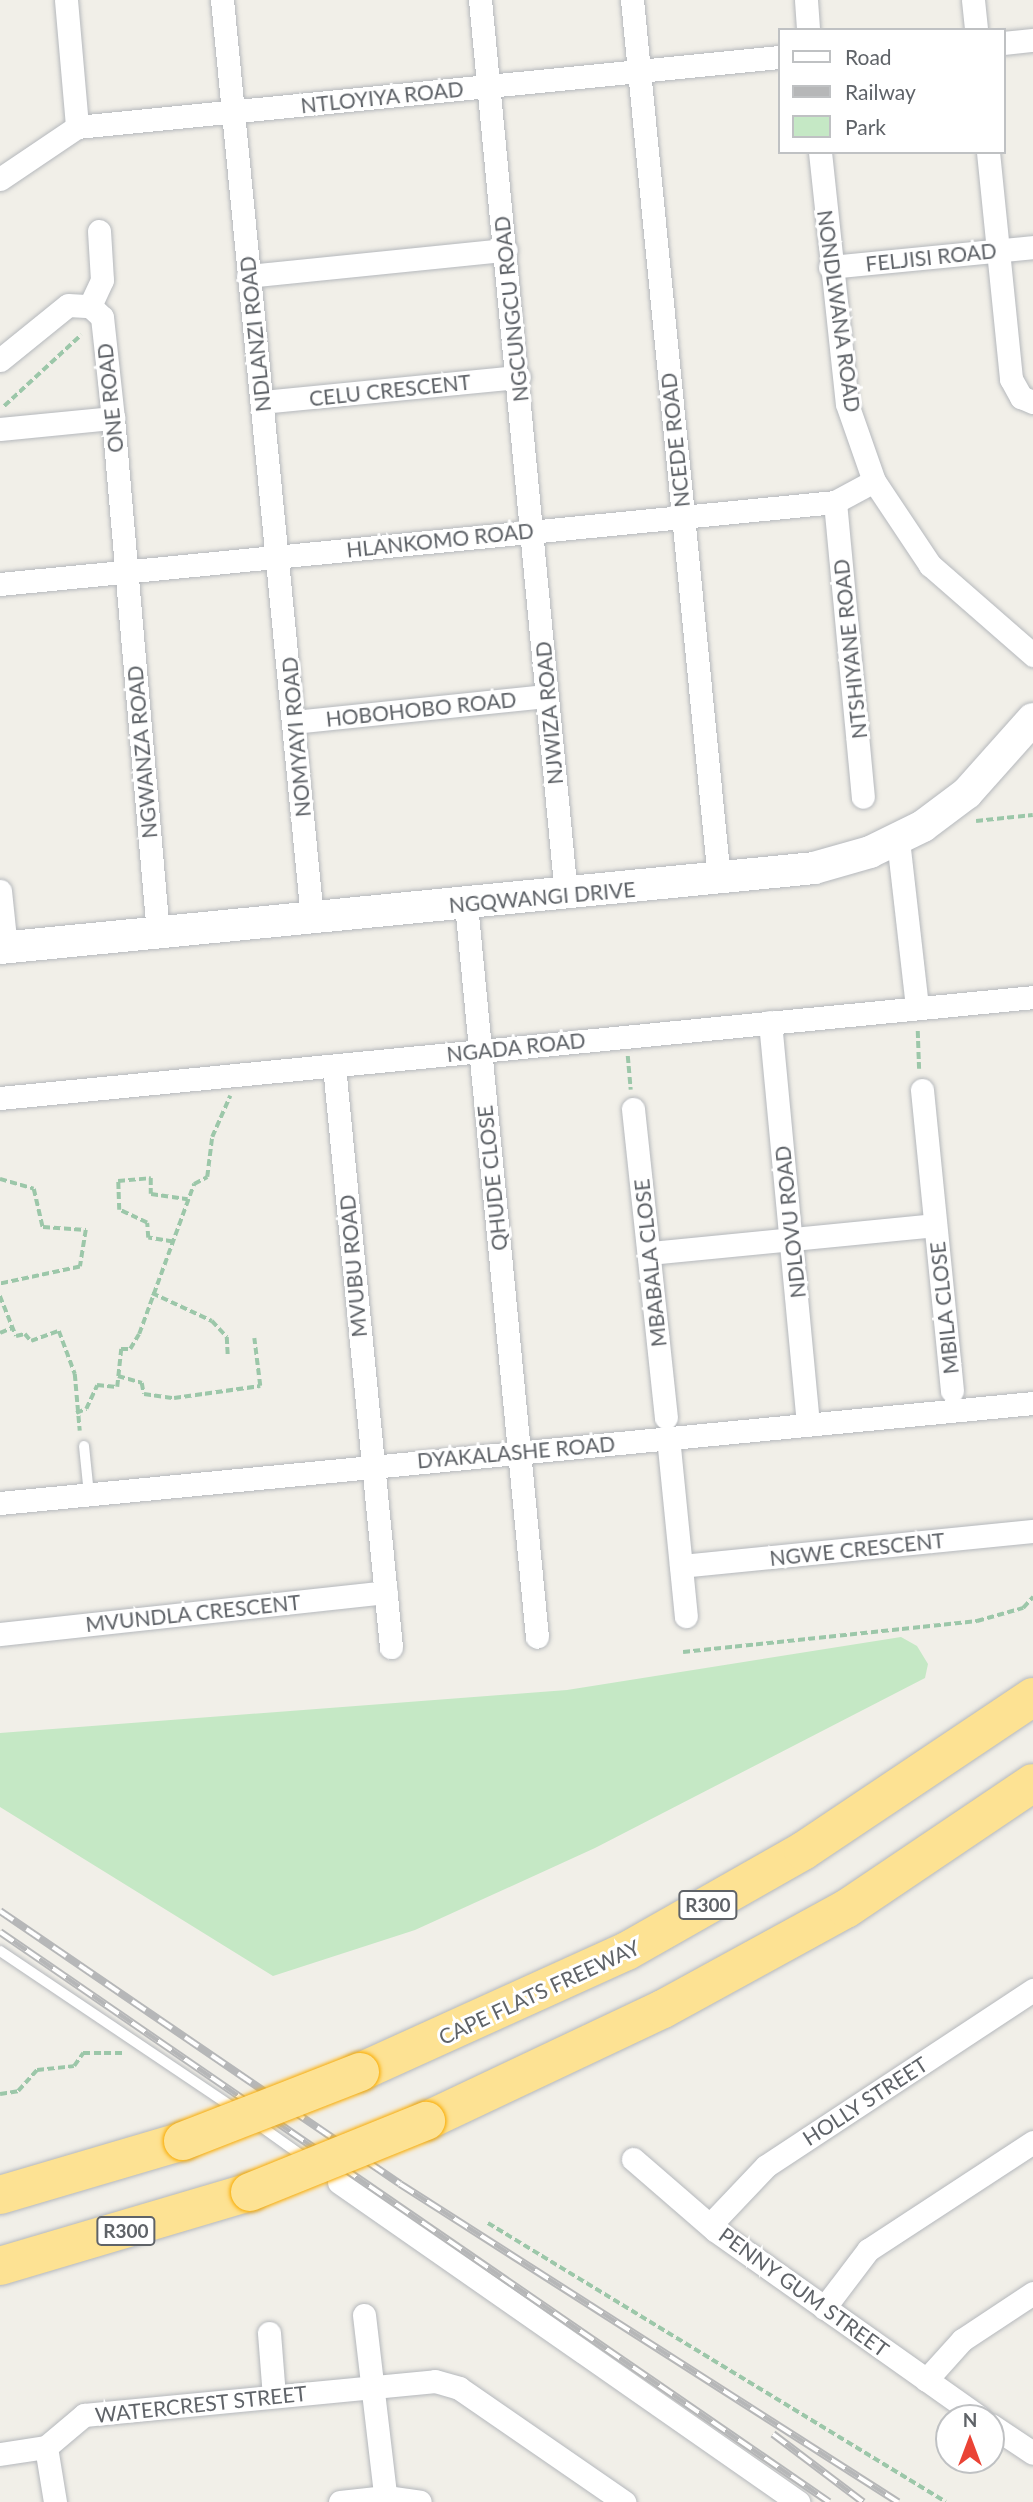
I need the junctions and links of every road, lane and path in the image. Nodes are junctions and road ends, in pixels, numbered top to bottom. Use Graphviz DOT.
graph roads {
  1 [pos="66,0"];
  2 [pos="222,0"];
  3 [pos="480,0"];
  4 [pos="632,0"];
  5 [pos="806,0"];
  6 [pos="973,0"];
  7 [pos="808,28"];
  8 [pos="976,28"];
  9 [pos="1033,40"];
  10 [pos="1005,43"];
  11 [pos="778,57"];
  12 [pos="639,71"];
  13 [pos="485,87"];
  14 [pos="235,111"];
  15 [pos="77,127"];
  16 [pos="820,154"];
  17 [pos="988,154"];
  18 [pos="0,179"];
  19 [pos="99,231"];
  20 [pos="1033,247"];
  21 [pos="506,250"];
  22 [pos="998,250"];
  23 [pos="830,267"];
  24 [pos="248,276"];
  25 [pos="96,311"];
  26 [pos="0,360"];
  27 [pos="519,377"];
  28 [pos="262,402"];
  29 [pos="1033,402"];
  30 [pos="0,409"];
  31 [pos="113,418"];
  32 [pos="0,429"];
  33 [pos="874,481"];
  34 [pos="835,502"];
  35 [pos="682,518"];
  36 [pos="531,531"];
  37 [pos="279,556"];
  38 [pos="126,572"];
  39 [pos="0,584"];
  40 [pos="1033,655"];
  41 [pos="547,696"];
  42 [pos="1033,719"];
  43 [pos="294,722"];
  44 [pos="863,797"];
  45 [pos="1033,815"];
  46 [pos="972,821"];
  47 [pos="898,840"];
  48 [pos="719,880"];
  49 [pos="0,891"];
  50 [pos="566,894"];
  51 [pos="466,904"];
  52 [pos="313,918"];
  53 [pos="158,933"];
  54 [pos="3,948"];
  55 [pos="1033,997"];
  56 [pos="917,1008"];
  57 [pos="770,1022"];
  58 [pos="626,1037"];
  59 [pos="480,1050"];
  60 [pos="334,1066"];
  61 [pos="232,1076"];
  62 [pos="922,1090"];
  63 [pos="0,1098"];
  64 [pos="634,1110"];
  65 [pos="0,1179"];
  66 [pos="188,1199"];
  67 [pos="935,1225"];
  68 [pos="792,1240"];
  69 [pos="173,1242"];
  70 [pos="650,1253"];
  71 [pos="0,1284"];
  72 [pos="152,1293"];
  73 [pos="0,1296"];
  74 [pos="12,1328"];
  75 [pos="0,1333"];
  76 [pos="254,1338"];
  77 [pos="228,1356"];
  78 [pos="118,1376"];
  79 [pos="952,1391"];
  80 [pos="1033,1404"];
  81 [pos="76,1413"];
  82 [pos="808,1423"];
  83 [pos="667,1427"];
  84 [pos="84,1446"];
  85 [pos="519,1452"];
  86 [pos="373,1465"];
  87 [pos="89,1494"];
  88 [pos="0,1503"];
  89 [pos="1033,1531"];
  90 [pos="681,1566"];
  91 [pos="386,1592"];
  92 [pos="1033,1597"];
  93 [pos="686,1616"];
  94 [pos="0,1634"];
  95 [pos="537,1637"];
  96 [pos="391,1647"];
  97 [pos="683,1652"];
  98 [pos="1033,1697"];
  99 [pos="1033,1783"];
  100 [pos="0,1951"];
  101 [pos="1033,1990"];
  102 [pos="136,2040"];
  103 [pos="0,2094"];
  104 [pos="1033,2142"];
  105 [pos="633,2159"];
  106 [pos="339,2182"];
  107 [pos="0,2195"];
  108 [pos="488,2223"];
  109 [pos="710,2225"];
  110 [pos="0,2266"];
  111 [pos="1033,2293"];
  112 [pos="824,2308"];
  113 [pos="364,2315"];
  114 [pos="269,2333"];
  115 [pos="926,2380"];
  116 [pos="372,2387"];
  117 [pos="274,2396"];
  118 [pos="961,2404"];
  119 [pos="1005,2434"];
  120 [pos="46,2446"];
  121 [pos="1033,2453"];
  122 [pos="0,2454"];
  123 [pos="386,2499"];
  124 [pos="55,2502"];
  125 [pos="340,2502"];
  126 [pos="420,2502"];
  127 [pos="624,2502"];
  128 [pos="797,2502"];
  129 [pos="946,2502"];
  1 -- 15 [label="street"];
  2 -- 14 [label="street, NDLANZI ROAD"];
  3 -- 13 [label="street, NGCUNGCU ROAD"];
  4 -- 12 [label="street, NCEDE ROAD"];
  5 -- 7 [label="street"];
  6 -- 8 [label="street"];
  9 -- 10 [label="street"];
  11 -- 12 [label="street, NTLOYIYA ROAD"];
  12 -- 13 [label="street, NTLOYIYA ROAD"];
  12 -- 35 [label="street, NCEDE ROAD"];
  13 -- 14 [label="street, NTLOYIYA ROAD"];
  13 -- 21 [label="street, NGCUNGCU ROAD"];
  14 -- 15 [label="street, NTLOYIYA ROAD"];
  14 -- 24 [label="street, NDLANZI ROAD"];
  15 -- 18 [label="street, NTLOYIYA ROAD"];
  16 -- 23 [label="street, NONDLWANA ROAD"];
  17 -- 22 [label="street"];
  19 -- 25 [label="street, ONE ROAD"];
  20 -- 22 [label="street, FELJISI ROAD"];
  21 -- 24 [label="street"];
  21 -- 27 [label="street, NGCUNGCU ROAD"];
  22 -- 23 [label="street, FELJISI ROAD"];
  22 -- 29 [label="street"];
  23 -- 33 [label="street, NONDLWANA ROAD"];
  24 -- 28 [label="street, NDLANZI ROAD"];
  25 -- 26 [label="street"];
  25 -- 30 [label="path"];
  25 -- 31 [label="street, ONE ROAD"];
  27 -- 28 [label="street, CELU CRESCENT"];
  27 -- 36 [label="street, NGCUNGCU ROAD"];
  28 -- 37 [label="street, NDLANZI ROAD"];
  31 -- 32 [label="street"];
  31 -- 38 [label="street, ONE ROAD"];
  33 -- 34 [label="street, HLANKOMO ROAD"];
  33 -- 40 [label="street, NONDLWANA ROAD"];
  34 -- 35 [label="street, HLANKOMO ROAD"];
  34 -- 44 [label="street, NTSHIYANE ROAD"];
  35 -- 36 [label="street, HLANKOMO ROAD"];
  35 -- 48 [label="street, NCEDE ROAD"];
  36 -- 37 [label="street, HLANKOMO ROAD"];
  36 -- 41 [label="street, NJWIZA ROAD"];
  37 -- 38 [label="street, HLANKOMO ROAD"];
  37 -- 43 [label="street, NOMYAYI ROAD"];
  38 -- 39 [label="street, HLANKOMO ROAD"];
  38 -- 53 [label="street, NGWANZA ROAD"];
  41 -- 43 [label="street, HOBOHOBO ROAD"];
  41 -- 50 [label="street, NJWIZA ROAD"];
  42 -- 47 [label="street, NGQWANGI DRIVE"];
  43 -- 52 [label="street, NOMYAYI ROAD"];
  45 -- 46 [label="path"];
  47 -- 48 [label="street, NGQWANGI DRIVE"];
  47 -- 56 [label="street"];
  48 -- 50 [label="street, NGQWANGI DRIVE"];
  49 -- 54 [label="street"];
  50 -- 51 [label="street, NGQWANGI DRIVE"];
  51 -- 52 [label="street, NGQWANGI DRIVE"];
  51 -- 59 [label="street, QHUDE CLOSE"];
  52 -- 53 [label="street, NGQWANGI DRIVE"];
  53 -- 54 [label="street, NGQWANGI DRIVE"];
  55 -- 56 [label="street, NGADA ROAD"];
  56 -- 57 [label="street, NGADA ROAD"];
  56 -- 62 [label="path"];
  57 -- 58 [label="street, NGADA ROAD"];
  57 -- 68 [label="street, NDLOVU ROAD"];
  58 -- 59 [label="street, NGADA ROAD"];
  58 -- 64 [label="path"];
  59 -- 60 [label="street, NGADA ROAD"];
  59 -- 85 [label="street, QHUDE CLOSE"];
  60 -- 61 [label="street, NGADA ROAD"];
  60 -- 86 [label="street, MVUBU ROAD"];
  61 -- 63 [label="street, NGADA ROAD"];
  61 -- 66 [label="path"];
  62 -- 67 [label="street, MBILA CLOSE"];
  64 -- 70 [label="street, MBABALA CLOSE"];
  65 -- 71 [label="path"];
  66 -- 69 [label="path"];
  66 -- 69 [label="path"];
  67 -- 68 [label="street, MBILA CLOSE"];
  67 -- 79 [label="street, MBILA CLOSE"];
  68 -- 70 [label="street, MBILA CLOSE"];
  68 -- 82 [label="street, NDLOVU ROAD"];
  69 -- 72 [label="path"];
  70 -- 83 [label="street, MBABALA CLOSE"];
  72 -- 77 [label="path"];
  72 -- 78 [label="path"];
  73 -- 74 [label="path"];
  74 -- 75 [label="path"];
  74 -- 81 [label="path"];
  76 -- 78 [label="path"];
  78 -- 81 [label="path"];
  80 -- 82 [label="street, DYAKALASHE ROAD"];
  81 -- 84 [label="path"];
  82 -- 83 [label="street, DYAKALASHE ROAD"];
  83 -- 85 [label="street, DYAKALASHE ROAD"];
  83 -- 90 [label="street"];
  84 -- 87 [label="lane"];
  85 -- 86 [label="street, DYAKALASHE ROAD"];
  85 -- 95 [label="street, QHUDE CLOSE"];
  86 -- 87 [label="street, DYAKALASHE ROAD"];
  86 -- 91 [label="street"];
  87 -- 88 [label="street, DYAKALASHE ROAD"];
  89 -- 90 [label="street, NGWE CRESCENT"];
  90 -- 93 [label="street"];
  91 -- 94 [label="street, MVUNDLA CRESCENT"];
  91 -- 96 [label="street"];
  92 -- 97 [label="path"];
  98 -- 107 [label="highway, CAPE FLATS FREEWAY / R300, bridge"];
  99 -- 110 [label="highway, R300, bridge"];
  100 -- 102 [label="lane"];
  101 -- 109 [label="street, HOLLY STREET"];
  102 -- 103 [label="path"];
  102 -- 106 [label="lane"];
  104 -- 112 [label="street"];
  105 -- 109 [label="street, PENNY GUM STREET"];
  106 -- 128 [label="street"];
  108 -- 129 [label="path"];
  109 -- 112 [label="street, PENNY GUM STREET"];
  111 -- 115 [label="street"];
  112 -- 115 [label="street, PENNY GUM STREET"];
  113 -- 116 [label="street"];
  114 -- 117 [label="street"];
  115 -- 118 [label="street, PENNY GUM STREET"];
  116 -- 117 [label="street, WATERCREST STREET"];
  116 -- 123 [label="street"];
  116 -- 127 [label="street, WATERCREST STREET"];
  117 -- 120 [label="street, WATERCREST STREET"];
  119 -- 121 [label="street"];
  120 -- 122 [label="street, WATERCREST STREET"];
  120 -- 124 [label="street"];
  123 -- 125 [label="street"];
  123 -- 126 [label="street"];
}
